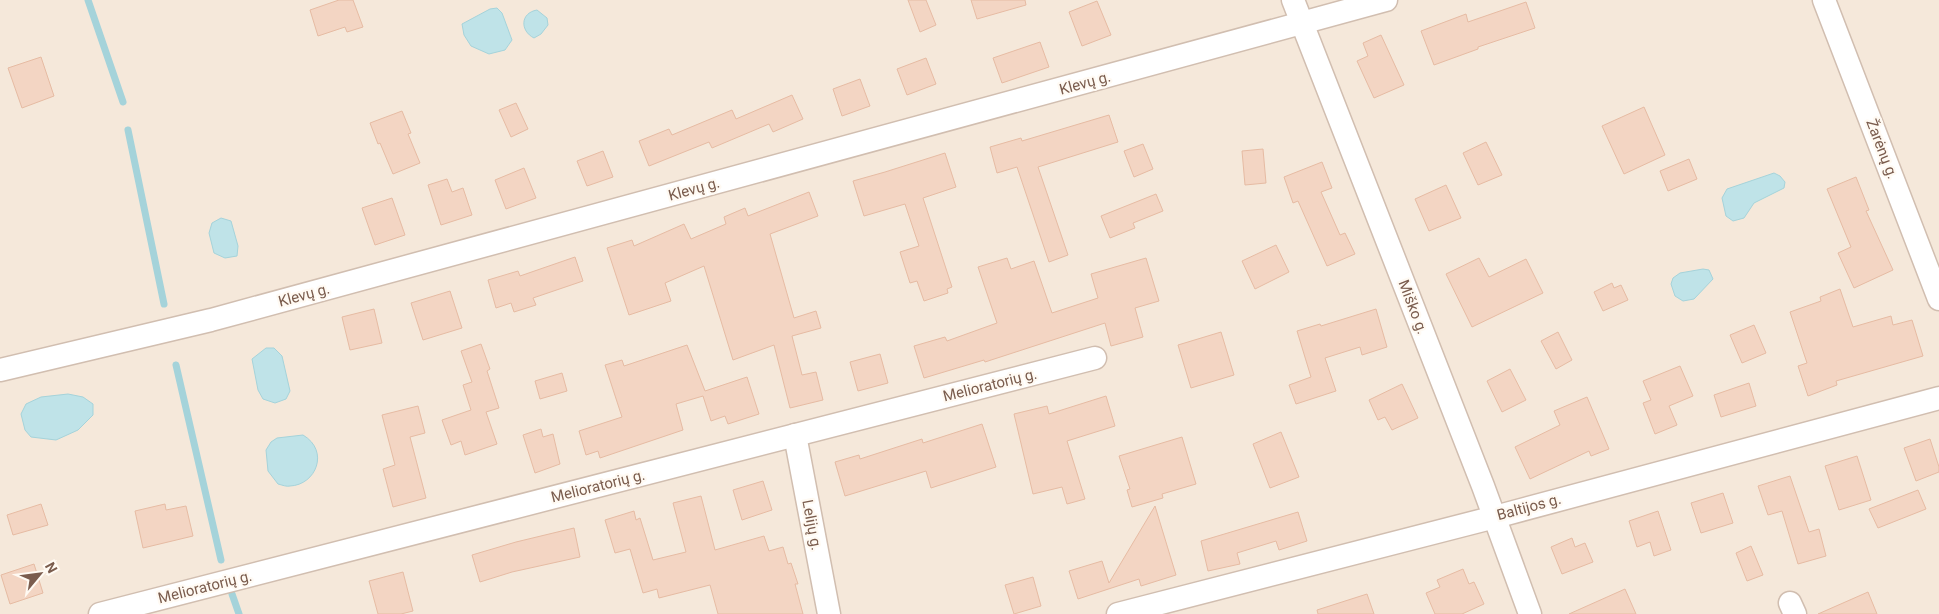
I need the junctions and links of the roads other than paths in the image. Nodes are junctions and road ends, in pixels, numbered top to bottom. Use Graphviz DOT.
graph roads {
  1 [pos="1293,0"];
  2 [pos="1386,0"];
  3 [pos="1824,0"];
  4 [pos="1302,24"];
  5 [pos="1939,299"];
  6 [pos="1095,358"];
  7 [pos="0,370"];
  8 [pos="1939,398"];
  9 [pos="795,435"];
  10 [pos="1494,516"];
  11 [pos="100,614"];
  12 [pos="829,614"];
  13 [pos="1118,614"];
  14 [pos="1530,614"];
  1 -- 4 [label="street, Miško g."];
  2 -- 4 [label="street, Klevų g."];
  3 -- 5 [label="street, Žarėnų g."];
  4 -- 7 [label="street, Klevų g."];
  4 -- 10 [label="street, Miško g."];
  6 -- 9 [label="street, Melioratorių g."];
  8 -- 10 [label="street, Baltijos g."];
  9 -- 11 [label="street, Melioratorių g."];
  9 -- 12 [label="street, Lelijų g."];
  10 -- 13 [label="street, Baltijos g."];
  10 -- 14 [label="street, Miško g."];
}
